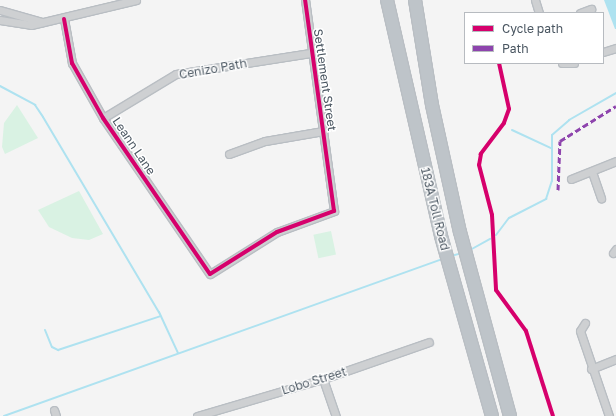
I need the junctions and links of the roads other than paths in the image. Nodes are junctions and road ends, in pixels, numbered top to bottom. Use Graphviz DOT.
graph roads {
  1 [pos="136,0"];
  2 [pos="304,0"];
  3 [pos="387,0"];
  4 [pos="415,0"];
  5 [pos="535,0"];
  6 [pos="591,9"];
  7 [pos="0,10"];
  8 [pos="539,12"];
  9 [pos="583,12"];
  10 [pos="64,19"];
  11 [pos="0,20"];
  12 [pos="42,22"];
  13 [pos="616,48"];
  14 [pos="604,52"];
  15 [pos="310,53"];
  16 [pos="103,118"];
  17 [pos="323,131"];
  18 [pos="229,154"];
  19 [pos="616,161"];
  20 [pos="592,172"];
  21 [pos="571,179"];
  22 [pos="601,198"];
  23 [pos="334,211"];
  24 [pos="585,323"];
  25 [pos="429,342"];
  26 [pos="616,359"];
  27 [pos="591,368"];
  28 [pos="323,379"];
  29 [pos="509,412"];
  30 [pos="203,415"];
  31 [pos="492,415"];
  32 [pos="336,416"];
  33 [pos="608,416"];
  1 -- 10 [label="street"];
  2 -- 15 [label="street, Settlement Street"];
  3 -- 31 [label="highway, 183A Toll Road"];
  4 -- 29 [label="highway, 183A Toll Road"];
  5 -- 8 [label="street"];
  6 -- 9 [label="street"];
  7 -- 12 [label="street"];
  10 -- 12 [label="street"];
  10 -- 16 [label="street, Leann Lane"];
  11 -- 12 [label="street"];
  13 -- 14 [label="street"];
  15 -- 16 [label="street, Cenizo Path"];
  15 -- 17 [label="street, Settlement Street"];
  16 -- 23 [label="street, Leann Lane"];
  17 -- 18 [label="street"];
  17 -- 23 [label="street, Settlement Street"];
  19 -- 20 [label="street"];
  20 -- 21 [label="street"];
  20 -- 22 [label="street"];
  24 -- 27 [label="street"];
  25 -- 28 [label="street, Lobo Street"];
  26 -- 27 [label="street"];
  27 -- 33 [label="street"];
  28 -- 30 [label="street, Lobo Street"];
  28 -- 32 [label="street"];
}
